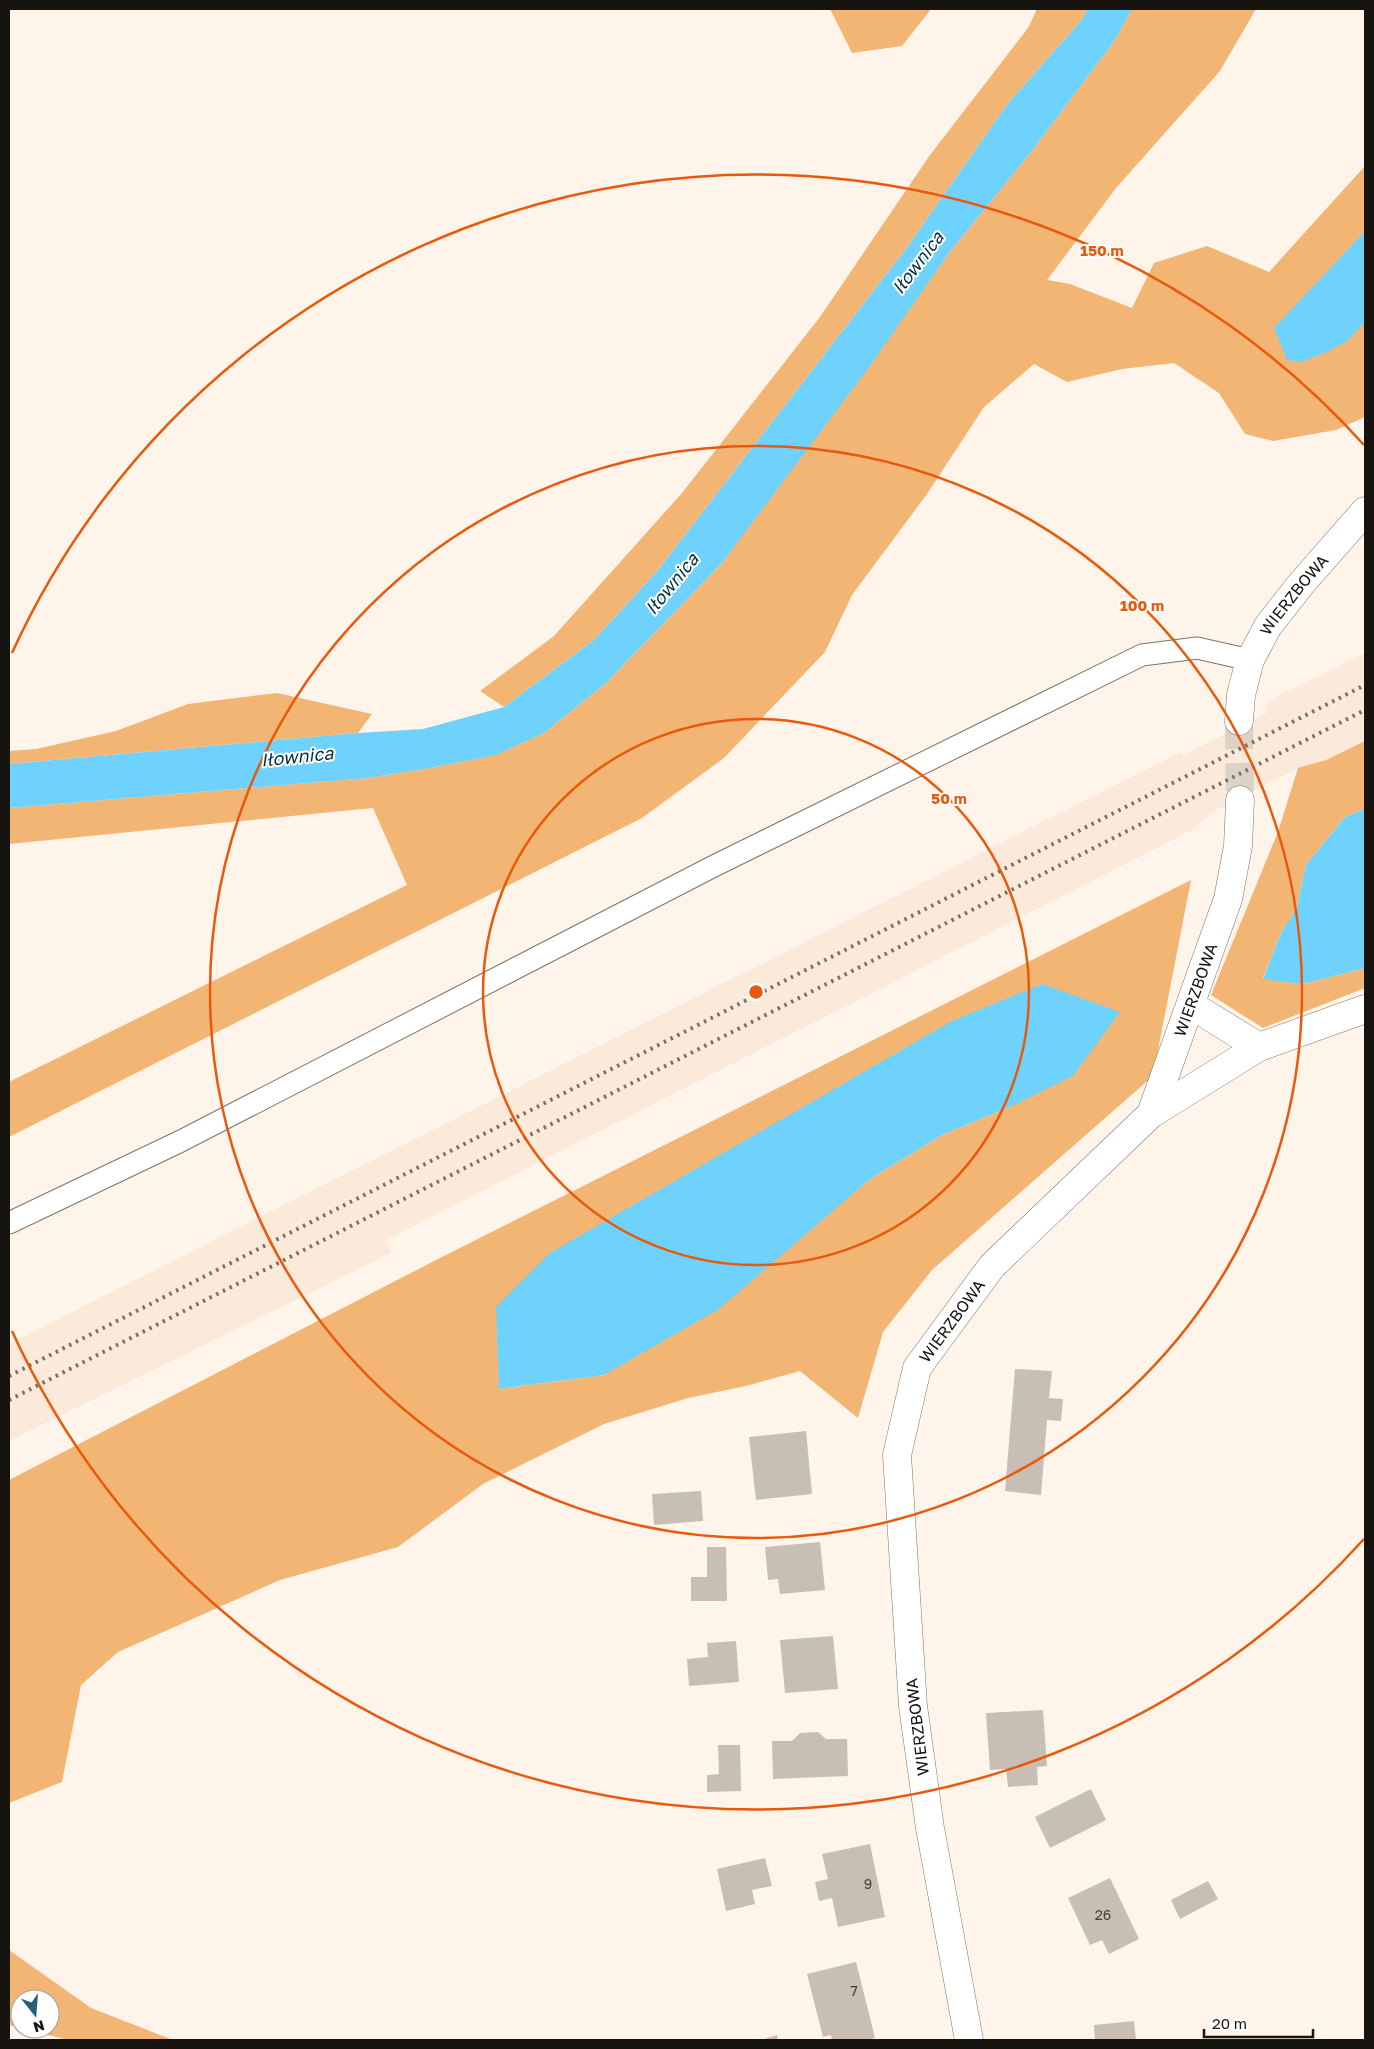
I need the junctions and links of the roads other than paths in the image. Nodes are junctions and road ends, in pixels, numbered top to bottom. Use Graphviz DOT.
graph roads {
  1 [pos="1365,511"];
  2 [pos="1250,660"];
  3 [pos="1239,721"];
  4 [pos="1240,800"];
  5 [pos="1191,1005"];
  6 [pos="1365,1009"];
  7 [pos="1259,1047"];
  8 [pos="1151,1114"];
  9 [pos="9,1223"];
  10 [pos="969,2040"];
  1 -- 2 [label="street, WIERZBOWA"];
  2 -- 3 [label="street, WIERZBOWA"];
  2 -- 9 [label="lane"];
  4 -- 5 [label="street, WIERZBOWA"];
  5 -- 7 [label="street"];
  5 -- 8 [label="street, WIERZBOWA"];
  6 -- 7 [label="street"];
  7 -- 8 [label="street"];
  8 -- 10 [label="street, WIERZBOWA"];
}
